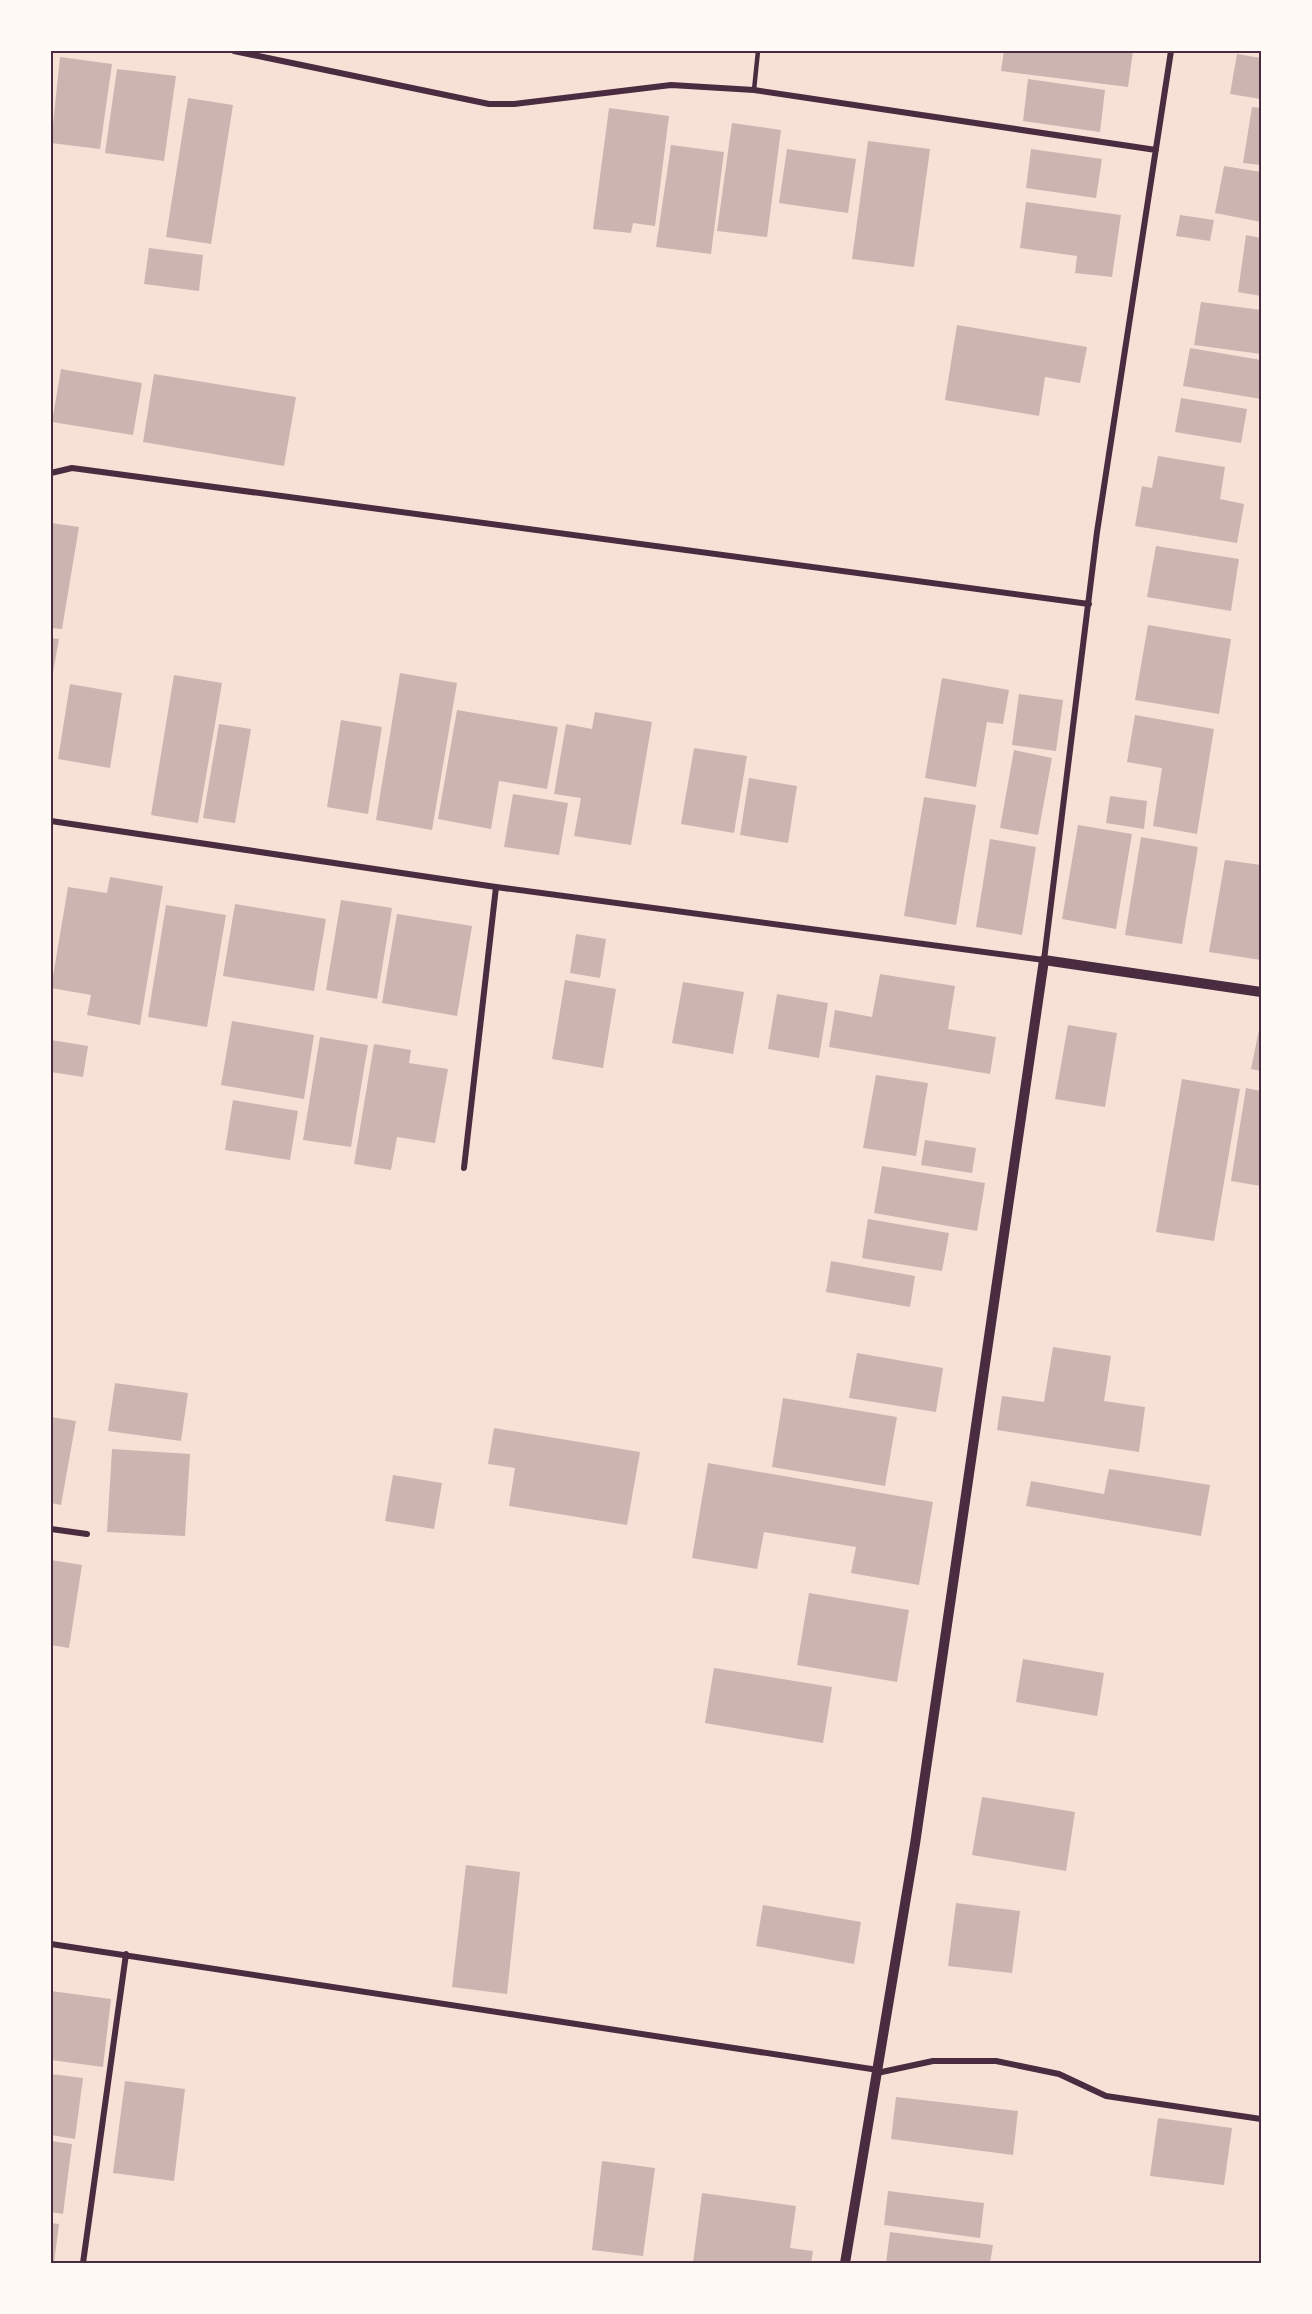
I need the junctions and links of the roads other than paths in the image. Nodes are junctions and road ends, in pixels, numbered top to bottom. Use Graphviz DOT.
graph roads {
  1 [pos="234,51"];
  2 [pos="758,51"];
  3 [pos="1171,51"];
  4 [pos="754,90"];
  5 [pos="1156,150"];
  6 [pos="51,473"];
  7 [pos="1089,604"];
  8 [pos="51,821"];
  9 [pos="496,887"];
  10 [pos="1044,960"];
  11 [pos="1261,992"];
  12 [pos="464,1168"];
  13 [pos="51,1529"];
  14 [pos="87,1534"];
  15 [pos="51,1944"];
  16 [pos="126,1954"];
  17 [pos="877,2071"];
  18 [pos="1261,2119"];
  19 [pos="83,2263"];
  20 [pos="845,2263"];
  1 -- 4 [label="street"];
  2 -- 4 [label="lane"];
  3 -- 5 [label="street"];
  4 -- 5 [label="street"];
  5 -- 7 [label="street"];
  6 -- 7 [label="street"];
  7 -- 10 [label="street"];
  8 -- 9 [label="street"];
  9 -- 10 [label="street"];
  9 -- 12 [label="street"];
  10 -- 11 [label="street"];
  10 -- 17 [label="street"];
  13 -- 14 [label="street"];
  15 -- 16 [label="street"];
  16 -- 17 [label="street"];
  16 -- 19 [label="street"];
  17 -- 18 [label="street"];
  17 -- 20 [label="street"];
}
